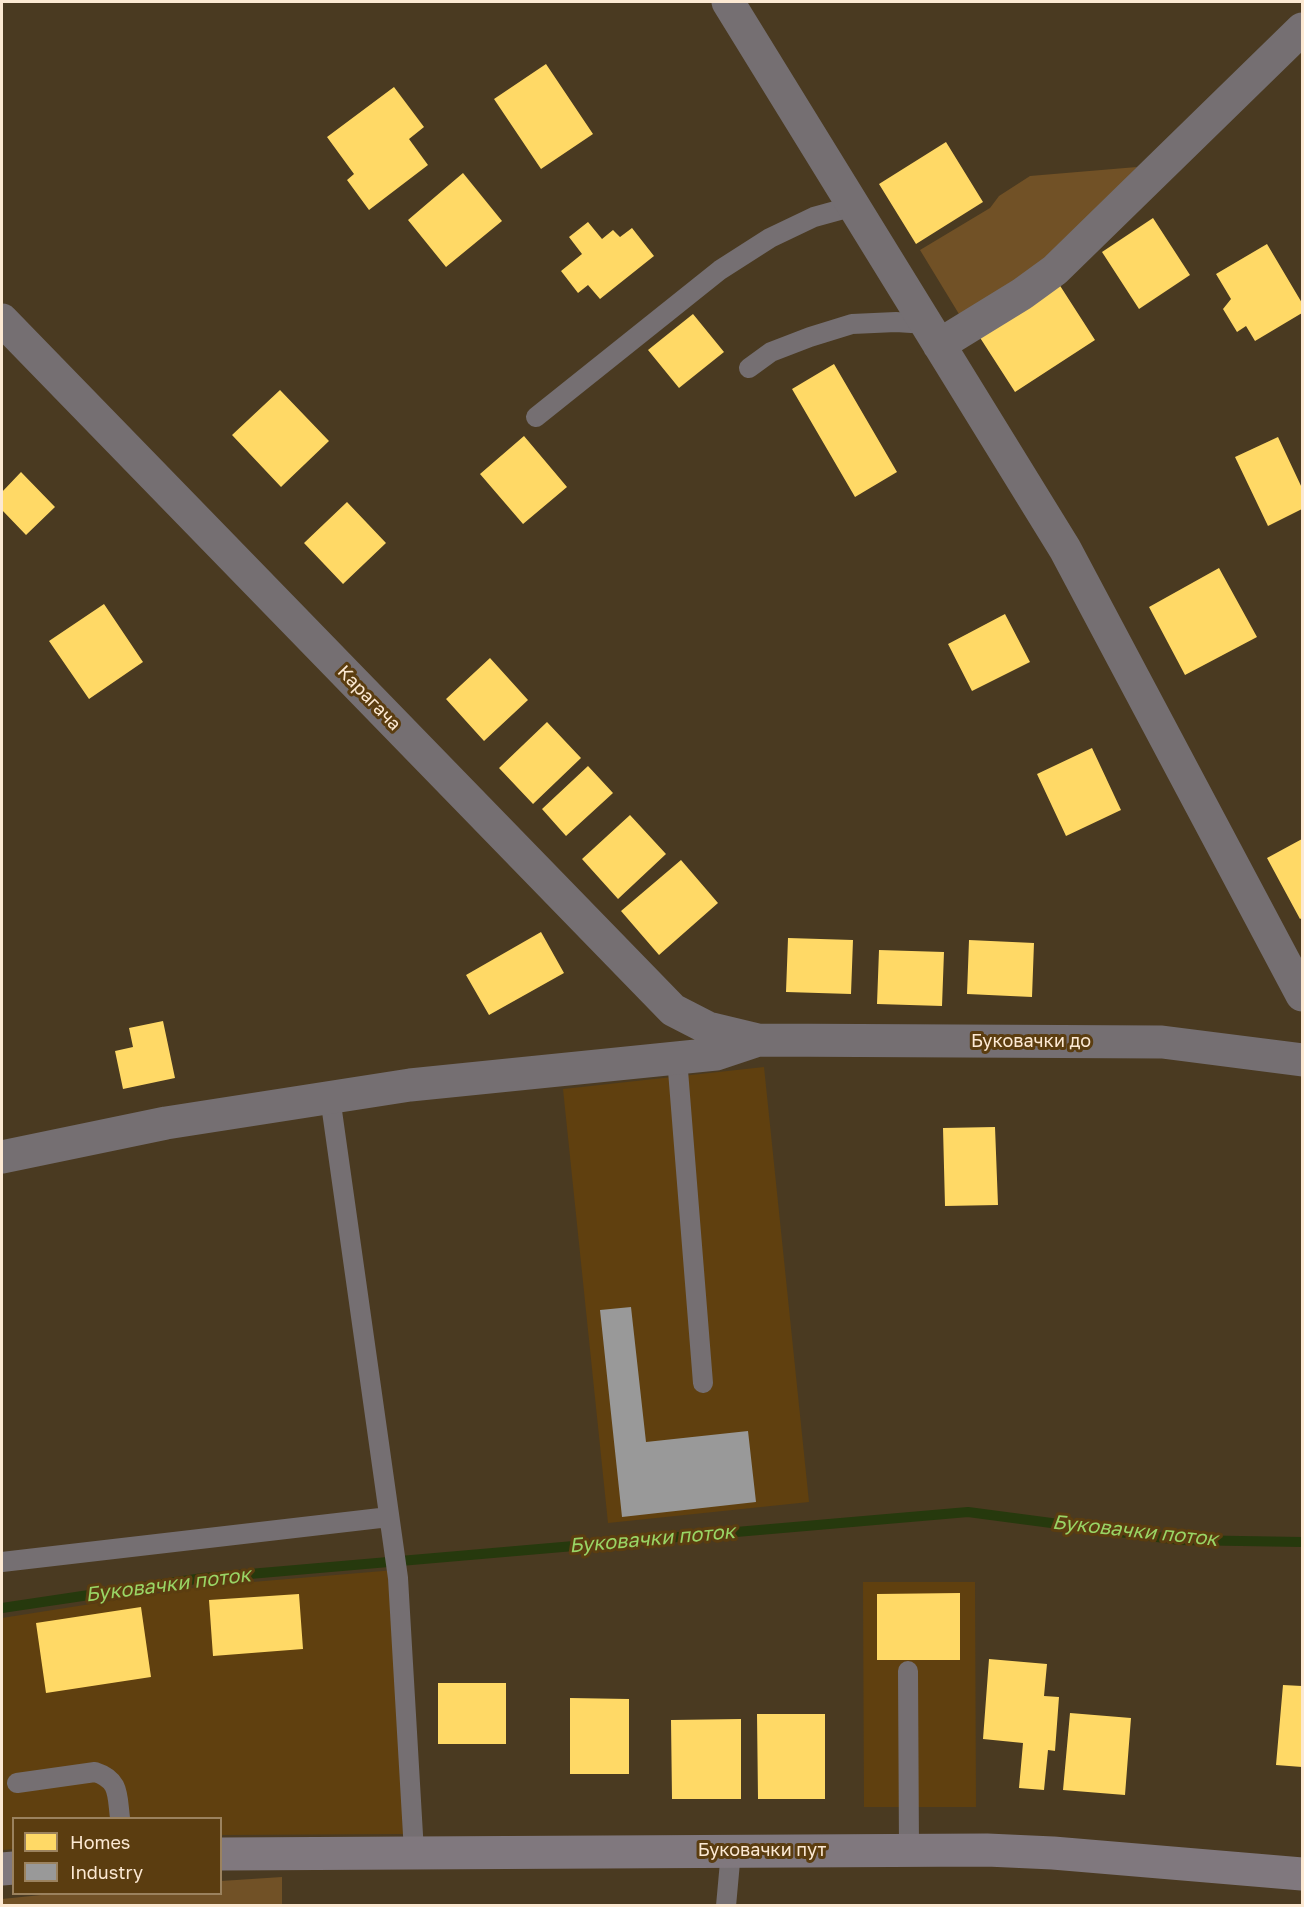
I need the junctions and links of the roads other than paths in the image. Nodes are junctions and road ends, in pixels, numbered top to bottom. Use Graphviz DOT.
graph roads {
  1 [pos="728,2"];
  2 [pos="1302,29"];
  3 [pos="854,206"];
  4 [pos="2,320"];
  5 [pos="933,334"];
  6 [pos="749,368"];
  7 [pos="536,417"];
  8 [pos="1302,995"];
  9 [pos="758,1040"];
  10 [pos="677,1058"];
  11 [pos="1302,1060"];
  12 [pos="330,1097"];
  13 [pos="2,1157"];
  14 [pos="703,1383"];
  15 [pos="389,1517"];
  16 [pos="2,1563"];
  17 [pos="908,1671"];
  18 [pos="17,1784"];
  19 [pos="120,1817"];
  20 [pos="909,1849"];
  21 [pos="731,1851"];
  22 [pos="414,1852"];
  23 [pos="222,1854"];
  24 [pos="1302,1874"];
  25 [pos="726,1905"];
  1 -- 3 [label="street"];
  2 -- 5 [label="street"];
  3 -- 5 [label="street"];
  3 -- 7 [label="lane"];
  4 -- 9 [label="street, Карагача"];
  5 -- 6 [label="lane"];
  5 -- 8 [label="street"];
  9 -- 10 [label="street"];
  9 -- 11 [label="street, Буковачки до"];
  10 -- 12 [label="street"];
  10 -- 14 [label="lane"];
  12 -- 13 [label="street"];
  12 -- 15 [label="lane"];
  15 -- 16 [label="lane"];
  15 -- 22 [label="lane"];
  17 -- 20 [label="lane"];
  18 -- 19 [label="lane"];
  20 -- 21 [label="street, Буковачки пут"];
  20 -- 24 [label="street, Буковачки пут"];
  21 -- 22 [label="street, Буковачки пут"];
  21 -- 25 [label="lane"];
  22 -- 23 [label="street, Буковачки пут"];
}
